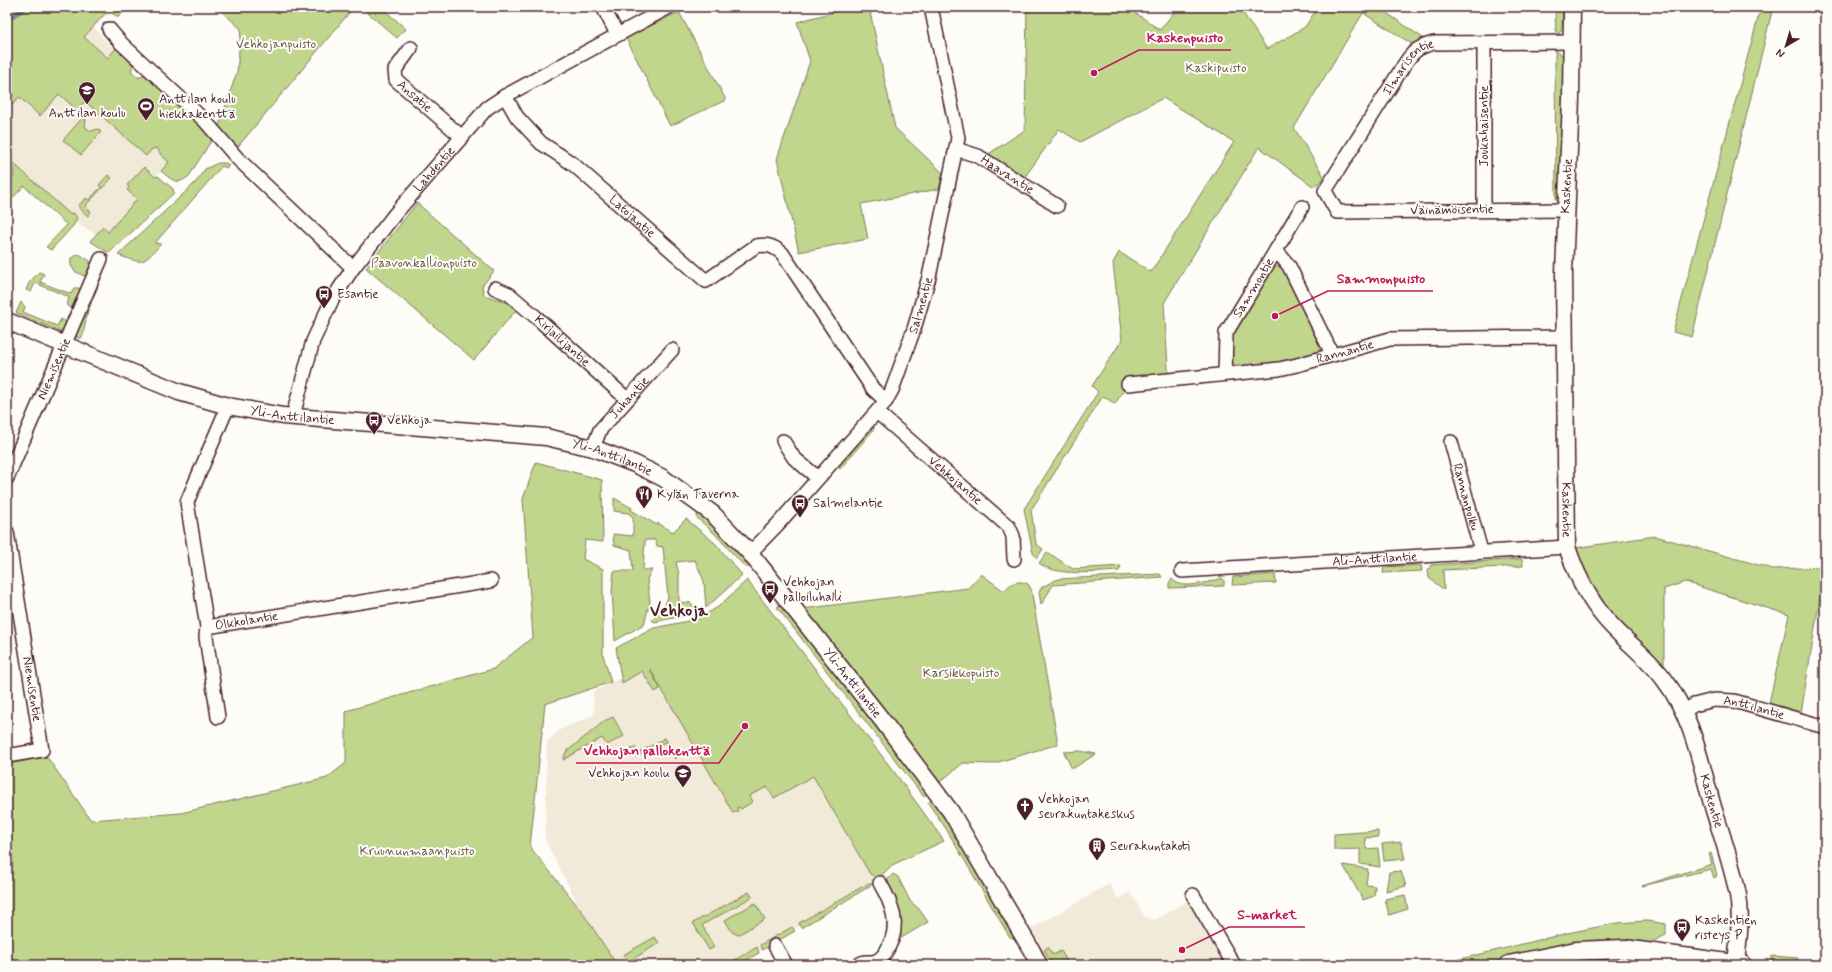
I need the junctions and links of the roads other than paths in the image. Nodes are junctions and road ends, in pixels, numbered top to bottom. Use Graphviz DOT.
graph roads {
  1 [pos="603,7"];
  2 [pos="669,7"];
  3 [pos="931,7"];
  4 [pos="1572,7"];
  5 [pos="109,29"];
  6 [pos="617,34"];
  7 [pos="1572,42"];
  8 [pos="1484,43"];
  9 [pos="411,48"];
  10 [pos="505,96"];
  11 [pos="462,137"];
  12 [pos="956,149"];
  13 [pos="1057,206"];
  14 [pos="1302,207"];
  15 [pos="1484,210"];
  16 [pos="1566,210"];
  17 [pos="1337,212"];
  18 [pos="1276,250"];
  19 [pos="101,259"];
  20 [pos="353,268"];
  21 [pos="494,288"];
  22 [pos="7,321"];
  23 [pos="1563,337"];
  24 [pos="63,345"];
  25 [pos="672,350"];
  26 [pos="1332,354"];
  27 [pos="1225,374"];
  28 [pos="1128,384"];
  29 [pos="627,399"];
  30 [pos="886,401"];
  31 [pos="228,406"];
  32 [pos="877,412"];
  33 [pos="296,417"];
  34 [pos="783,441"];
  35 [pos="1451,442"];
  36 [pos="593,448"];
  37 [pos="7,478"];
  38 [pos="818,478"];
  39 [pos="7,532"];
  40 [pos="1567,547"];
  41 [pos="1481,551"];
  42 [pos="750,553"];
  43 [pos="1014,559"];
  44 [pos="1182,571"];
  45 [pos="491,581"];
  46 [pos="207,628"];
  47 [pos="1684,711"];
  48 [pos="218,717"];
  49 [pos="1825,727"];
  50 [pos="7,756"];
  51 [pos="880,884"];
  52 [pos="1193,895"];
  53 [pos="774,946"];
  54 [pos="1739,964"];
  55 [pos="786,965"];
  56 [pos="858,965"];
  57 [pos="1038,965"];
  58 [pos="1234,965"];
  59 [pos="1508,965"];
  1 -- 6 [label="street"];
  2 -- 6 [label="street, Lahdentie"];
  3 -- 12 [label="street, Salmentie"];
  4 -- 7 [label="street, Kaskentie"];
  5 -- 20 [label="street"];
  6 -- 10 [label="street, Lahdentie"];
  7 -- 8 [label="street, Ilmarisentie"];
  7 -- 16 [label="street, Kaskentie"];
  8 -- 15 [label="street, Joukahaisentie"];
  8 -- 17 [label="street, Ilmarisentie"];
  9 -- 11 [label="street, Ansatie"];
  10 -- 11 [label="street, Lahdentie"];
  10 -- 30 [label="street, Latojantie"];
  11 -- 20 [label="street, Lahdentie"];
  12 -- 13 [label="street, Haavantie"];
  12 -- 30 [label="street, Salmentie"];
  14 -- 18 [label="street, Sammontie"];
  15 -- 16 [label="street, Väinämöisentie"];
  15 -- 17 [label="street, Väinämöisentie"];
  16 -- 23 [label="street, Kaskentie"];
  18 -- 26 [label="street"];
  18 -- 27 [label="street, Sammontie"];
  19 -- 24 [label="street, Niemisentie"];
  20 -- 33 [label="street, Lahdentie"];
  21 -- 29 [label="street, Kirjailijantie"];
  22 -- 24 [label="street, Yli-Anttilantie"];
  23 -- 26 [label="street, Rannantie"];
  23 -- 40 [label="street, Kaskentie"];
  24 -- 31 [label="street, Yli-Anttilantie"];
  24 -- 37 [label="street, Niemisentie"];
  25 -- 29 [label="street, Juhantie"];
  26 -- 27 [label="street, Rannantie"];
  27 -- 28 [label="street, Rannantie"];
  29 -- 36 [label="street, Juhantie"];
  30 -- 32 [label="street, Salmentie"];
  31 -- 33 [label="street, Yli-Anttilantie"];
  31 -- 46 [label="street, Olkkolantie"];
  32 -- 38 [label="street, Salmentie"];
  32 -- 43 [label="street, Vehkojantie"];
  33 -- 36 [label="street, Yli-Anttilantie"];
  34 -- 38 [label="street"];
  35 -- 41 [label="street, Rannanpolku"];
  36 -- 42 [label="street, Yli-Anttilantie"];
  38 -- 42 [label="street, Salmentie"];
  39 -- 50 [label="street, Niemisentie"];
  40 -- 41 [label="street, Ali-Anttilantie"];
  40 -- 47 [label="street, Kaskentie"];
  41 -- 44 [label="street, Ali-Anttilantie"];
  42 -- 57 [label="street, Yli-Anttilantie"];
  45 -- 46 [label="street, Olkkolantie"];
  46 -- 48 [label="street"];
  47 -- 49 [label="street, Anttilantie"];
  47 -- 54 [label="street, Kaskentie"];
  51 -- 56 [label="street"];
  52 -- 58 [label="street"];
  53 -- 55 [label="street"];
  54 -- 59 [label="main road"];
}
